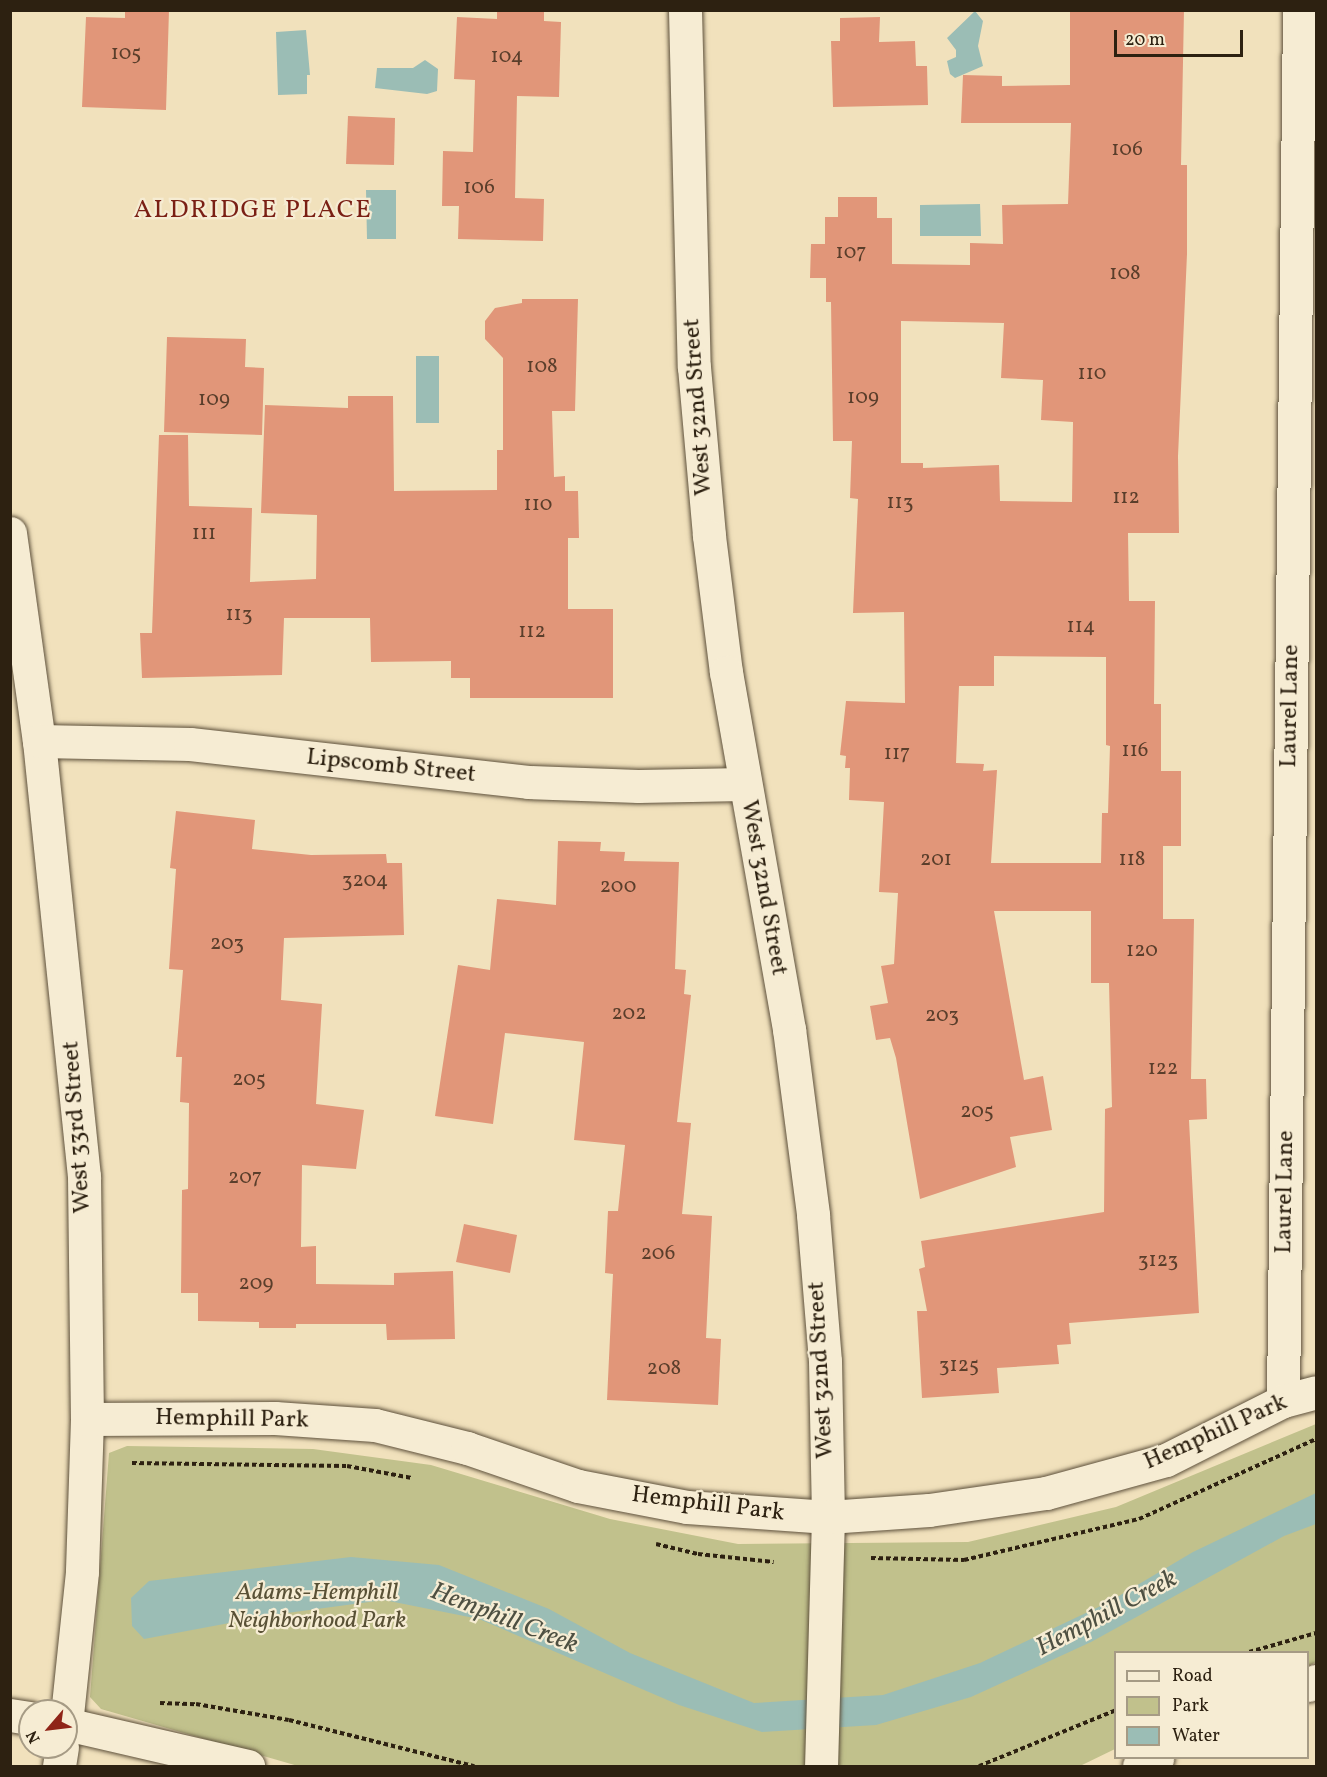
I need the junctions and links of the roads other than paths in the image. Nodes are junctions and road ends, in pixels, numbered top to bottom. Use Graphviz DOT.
graph roads {
  1 [pos="685,10"];
  2 [pos="1299,10"];
  3 [pos="10,533"];
  4 [pos="39,741"];
  5 [pos="744,784"];
  6 [pos="1317,1392"];
  7 [pos="1284,1401"];
  8 [pos="87,1419"];
  9 [pos="828,1517"];
  10 [pos="69,1699"];
  11 [pos="78,1727"];
  12 [pos="821,1755"];
  13 [pos="1154,1759"];
  14 [pos="248,1767"];
  15 [pos="1139,1767"];
  1 -- 5 [label="street, West 32nd Street"];
  2 -- 7 [label="street, Laurel Lane"];
  3 -- 4 [label="street, West 33rd Street"];
  4 -- 5 [label="street, Lipscomb Street"];
  4 -- 8 [label="street, West 33rd Street"];
  5 -- 9 [label="street, West 32nd Street"];
  6 -- 7 [label="street, Hemphill Park"];
  7 -- 9 [label="street, Hemphill Park"];
  8 -- 9 [label="street, Hemphill Park"];
  8 -- 10 [label="street, West 33rd Street"];
  9 -- 12 [label="street, West 32nd Street"];
  11 -- 14 [label="street"];
  13 -- 15 [label="street"];
}
